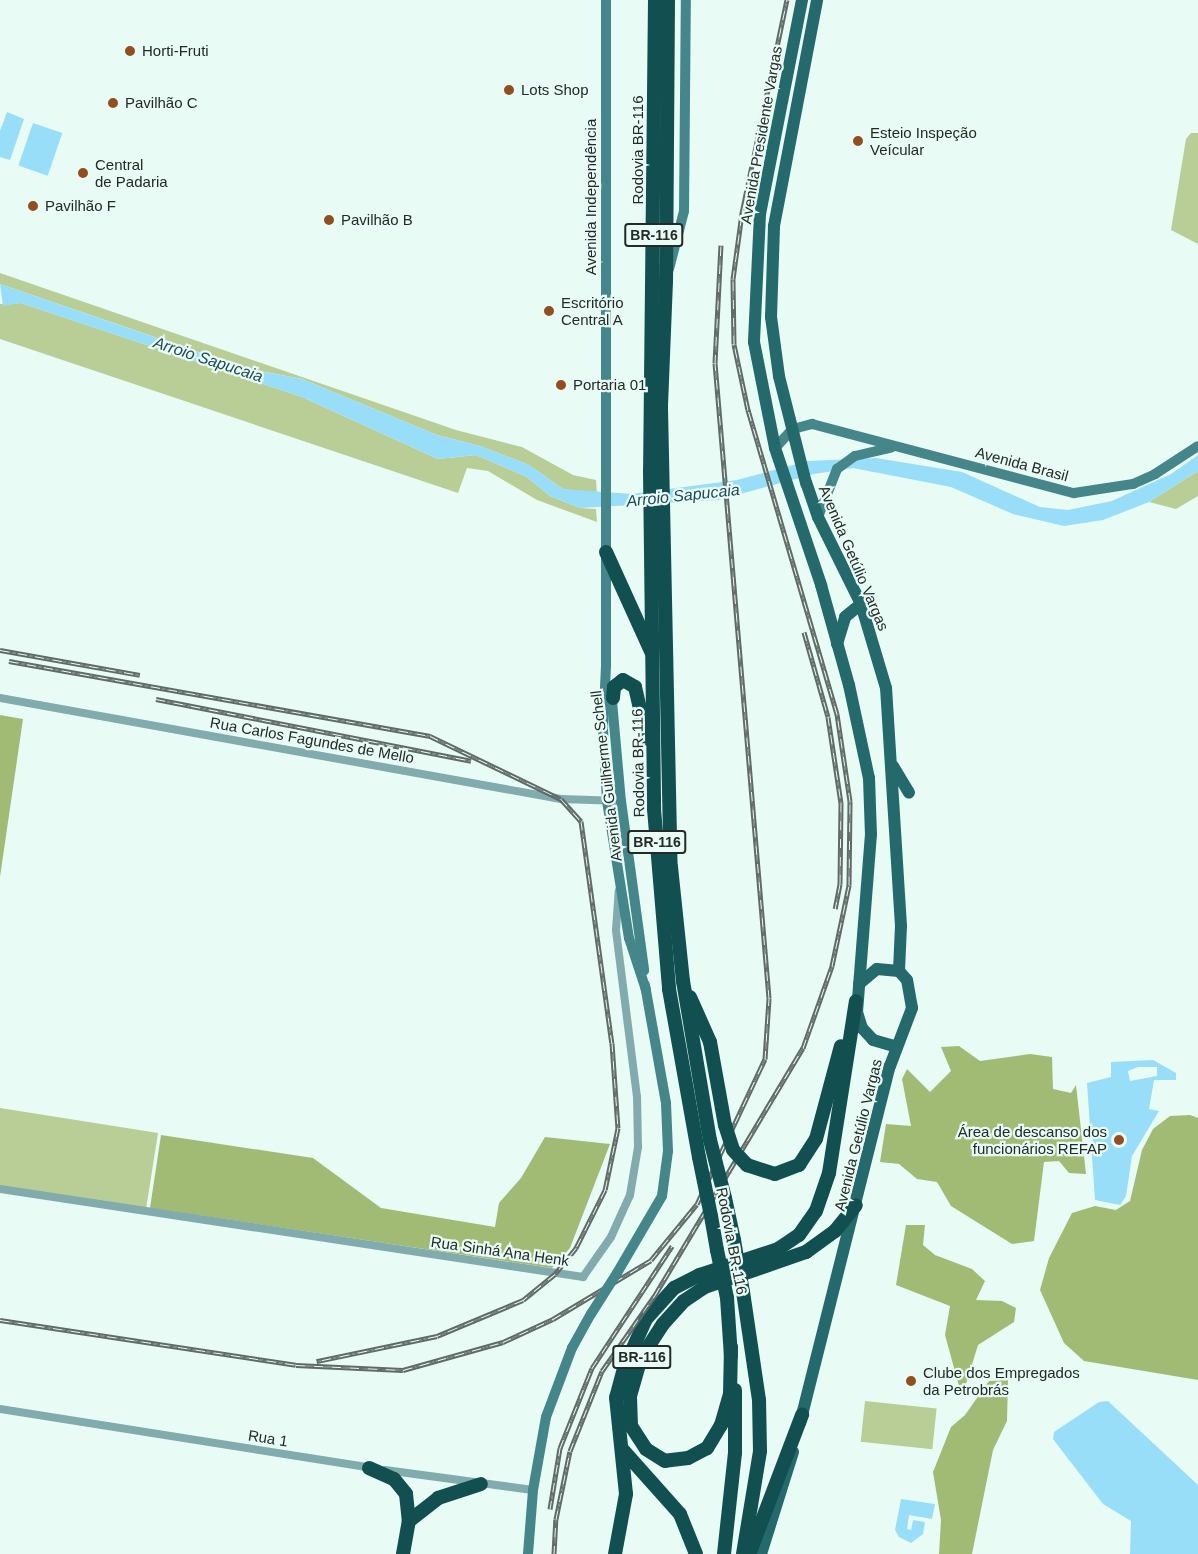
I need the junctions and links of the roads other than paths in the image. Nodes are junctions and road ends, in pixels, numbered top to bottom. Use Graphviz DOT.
graph roads {
  1 [pos="606,0"];
  2 [pos="655,0"];
  3 [pos="668,0"];
  4 [pos="686,0"];
  5 [pos="802,0"];
  6 [pos="817,0"];
  7 [pos="775,127"];
  8 [pos="791,130"];
  9 [pos="666,281"];
  10 [pos="753,316"];
  11 [pos="771,316"];
  12 [pos="793,429"];
  13 [pos="1198,446"];
  14 [pos="901,448"];
  15 [pos="775,450"];
  16 [pos="656,470"];
  17 [pos="806,483"];
  18 [pos="606,502"];
  19 [pos="818,517"];
  20 [pos="656,523"];
  21 [pos="606,552"];
  22 [pos="861,604"];
  23 [pos="837,645"];
  24 [pos="654,657"];
  25 [pos="606,666"];
  26 [pos="0,698"];
  27 [pos="613,698"];
  28 [pos="890,762"];
  29 [pos="654,778"];
  30 [pos="909,793"];
  31 [pos="607,801"];
  32 [pos="621,801"];
  33 [pos="633,873"];
  34 [pos="620,874"];
  35 [pos="899,971"];
  36 [pos="683,981"];
  37 [pos="858,985"];
  38 [pos="646,990"];
  39 [pos="856,1001"];
  40 [pos="897,1047"];
  41 [pos="0,1189"];
  42 [pos="856,1205"];
  43 [pos="731,1347"];
  44 [pos="0,1409"];
  45 [pos="802,1415"];
  46 [pos="622,1449"];
  47 [pos="369,1468"];
  48 [pos="481,1484"];
  49 [pos="533,1490"];
  50 [pos="409,1521"];
  51 [pos="403,1554"];
  52 [pos="528,1554"];
  53 [pos="615,1554"];
  54 [pos="696,1554"];
  55 [pos="724,1554"];
  56 [pos="743,1554"];
  57 [pos="749,1554"];
  58 [pos="761,1554"];
  1 -- 18 [label="main road, Avenida Independência"];
  2 -- 16 [label="highway, Rodovia BR-116 / BR-116"];
  3 -- 9 [label="highway, Rodovia BR-116 / BR-116"];
  4 -- 9 [label="main road, Rodovia BR-116"];
  5 -- 7 [label="main road, Avenida Presidente Vargas"];
  6 -- 8 [label="main road, Avenida Presidente Vargas"];
  7 -- 8 [label="main road"];
  7 -- 10 [label="main road, Avenida Presidente Vargas"];
  8 -- 11 [label="main road, Avenida Presidente Vargas"];
  9 -- 16 [label="highway, Rodovia BR-116 / BR-116"];
  10 -- 11 [label="main road"];
  10 -- 15 [label="main road, Avenida Presidente Vargas"];
  11 -- 12 [label="main road, Avenida Presidente Vargas"];
  12 -- 14 [label="main road, Avenida Brasil"];
  12 -- 15 [label="main road"];
  12 -- 17 [label="main road, Avenida Presidente Vargas"];
  13 -- 14 [label="main road, Avenida Brasil"];
  14 -- 19 [label="main road, Avenida Brasil"];
  15 -- 23 [label="main road, Avenida Presidente Vargas"];
  16 -- 20 [label="highway, Rodovia BR-116 / BR-116"];
  17 -- 19 [label="main road, Avenida Getúlio Vargas"];
  18 -- 21 [label="main road, Avenida Guilherme Schell"];
  19 -- 22 [label="main road, Avenida Getúlio Vargas"];
  20 -- 24 [label="highway, Rodovia BR-116 / BR-116"];
  20 -- 36 [label="highway, Rodovia BR-116 / BR-116"];
  21 -- 24 [label="highway, BR-116"];
  21 -- 25 [label="main road, Avenida Guilherme Schell"];
  22 -- 23 [label="main road"];
  22 -- 28 [label="main road, Avenida Getúlio Vargas"];
  23 -- 37 [label="main road"];
  24 -- 29 [label="highway, Rodovia BR-116 / BR-116"];
  25 -- 27 [label="main road, Avenida Guilherme Schell"];
  25 -- 31 [label="main road, Avenida Guilherme Schell"];
  26 -- 31 [label="street, Rua Carlos Fagundes de Mello"];
  27 -- 29 [label="highway"];
  27 -- 32 [label="main road, Avenida Guilherme Schell"];
  28 -- 30 [label="main road"];
  28 -- 35 [label="main road, Avenida Getúlio Vargas"];
  29 -- 43 [label="highway, Rodovia BR-116 / BR-116, bridge"];
  31 -- 32 [label="street, Rua Carlos Fagundes de Mello"];
  31 -- 34 [label="main road, Avenida Guilherme Schell"];
  32 -- 33 [label="main road, Avenida Guilherme Schell"];
  33 -- 34 [label="main road"];
  33 -- 38 [label="main road, Avenida Guilherme Schell"];
  34 -- 38 [label="main road, Avenida Guilherme Schell"];
  34 -- 41 [label="street, Rua Sinhá Ana Henk"];
  35 -- 37 [label="main road"];
  35 -- 40 [label="main road, Avenida Getúlio Vargas"];
  36 -- 39 [label="highway, BR-116, bridge"];
  36 -- 56 [label="highway, Rodovia BR-116 / BR-116, bridge"];
  37 -- 39 [label="main road"];
  38 -- 49 [label="main road, Avenida Guilherme Schell, bridge"];
  39 -- 40 [label="main road"];
  39 -- 46 [label="highway"];
  40 -- 42 [label="main road, Avenida Getúlio Vargas"];
  42 -- 43 [label="highway, BR-116"];
  42 -- 45 [label="main road, Avenida Getúlio Vargas"];
  43 -- 55 [label="highway, Rodovia BR-116 / BR-116"];
  44 -- 47 [label="street, Rua 1"];
  45 -- 57 [label="highway"];
  45 -- 58 [label="main road, Avenida Getúlio Vargas"];
  46 -- 53 [label="highway"];
  46 -- 54 [label="highway"];
  47 -- 48 [label="street, Rua 1"];
  47 -- 50 [label="highway"];
  48 -- 49 [label="street, Rua 1"];
  48 -- 50 [label="highway"];
  49 -- 52 [label="main road, Avenida Guilherme Schell"];
  50 -- 51 [label="highway"];
}
